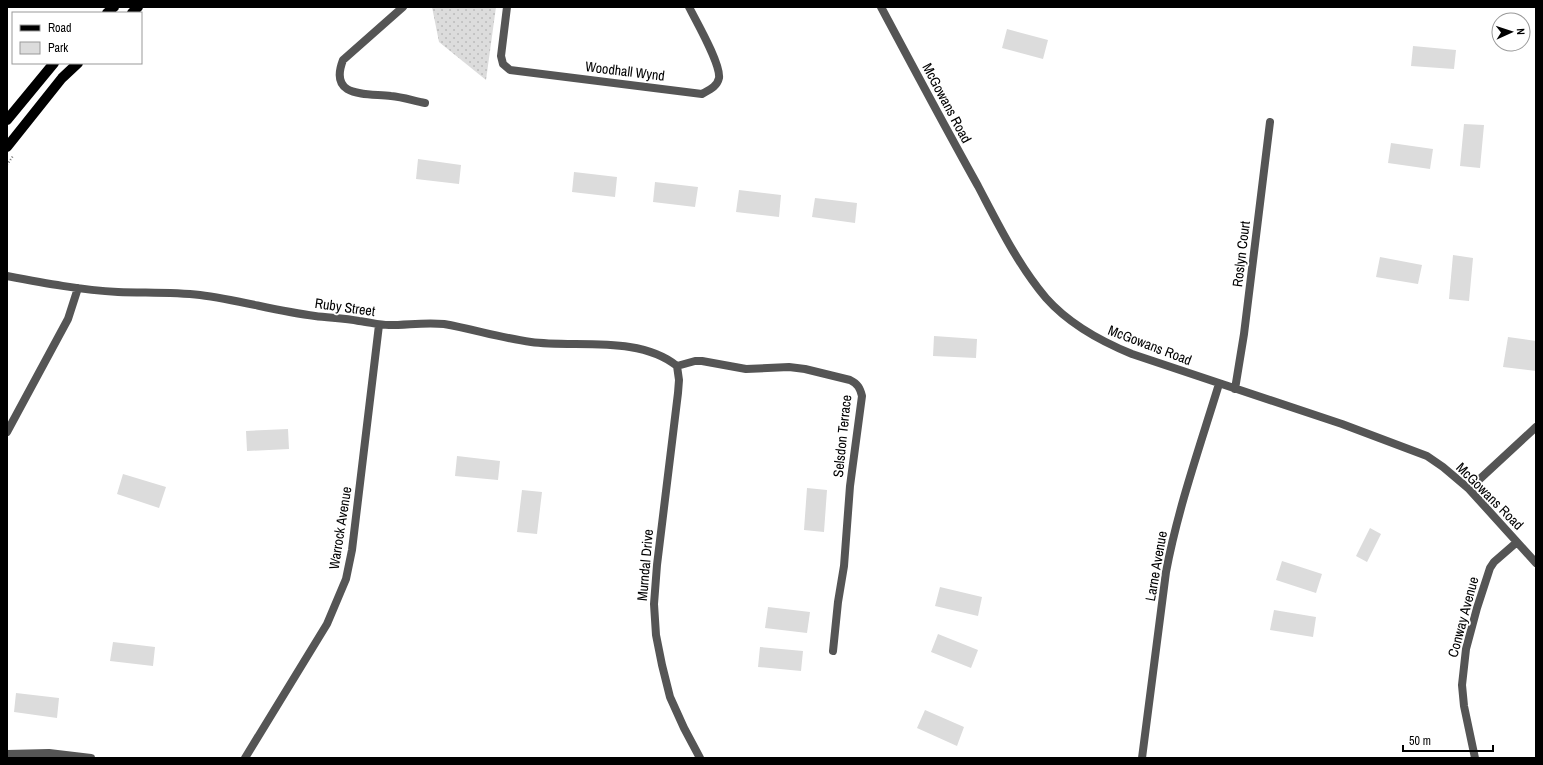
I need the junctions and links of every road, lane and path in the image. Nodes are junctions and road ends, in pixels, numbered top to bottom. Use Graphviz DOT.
graph roads {
  1 [pos="403,7"];
  2 [pos="507,7"];
  3 [pos="689,7"];
  4 [pos="881,7"];
  5 [pos="77,64"];
  6 [pos="52,65"];
  7 [pos="62,78"];
  8 [pos="425,103"];
  9 [pos="7,120"];
  10 [pos="1270,122"];
  11 [pos="7,147"];
  12 [pos="7,276"];
  13 [pos="78,288"];
  14 [pos="379,325"];
  15 [pos="677,366"];
  16 [pos="1219,384"];
  17 [pos="1235,389"];
  18 [pos="1536,428"];
  19 [pos="7,432"];
  20 [pos="1468,489"];
  21 [pos="1517,542"];
  22 [pos="1536,563"];
  23 [pos="833,651"];
  24 [pos="7,754"];
  25 [pos="91,758"];
  26 [pos="245,758"];
  27 [pos="700,758"];
  28 [pos="1142,758"];
  29 [pos="1475,758"];
  1 -- 8 [label="street"];
  2 -- 3 [label="street, Woodhall Wynd"];
  4 -- 16 [label="street, McGowans Road"];
  5 -- 7 [label="main road"];
  6 -- 7 [label="main road"];
  6 -- 9 [label="main road"];
  7 -- 11 [label="main road"];
  10 -- 17 [label="street, Roslyn Court"];
  12 -- 13 [label="street, Ruby Street"];
  13 -- 14 [label="street, Ruby Street"];
  13 -- 19 [label="street"];
  14 -- 15 [label="street, Ruby Street"];
  14 -- 26 [label="street, Warrock Avenue"];
  15 -- 23 [label="street, Selsdon Terrace"];
  15 -- 27 [label="street, Murndal Drive"];
  16 -- 17 [label="street, McGowans Road"];
  16 -- 28 [label="street, Larne Avenue"];
  17 -- 20 [label="street, McGowans Road"];
  18 -- 20 [label="street"];
  20 -- 21 [label="street, McGowans Road"];
  21 -- 22 [label="street, McGowans Road"];
  21 -- 29 [label="street, Conway Avenue"];
  24 -- 25 [label="street"];
}
